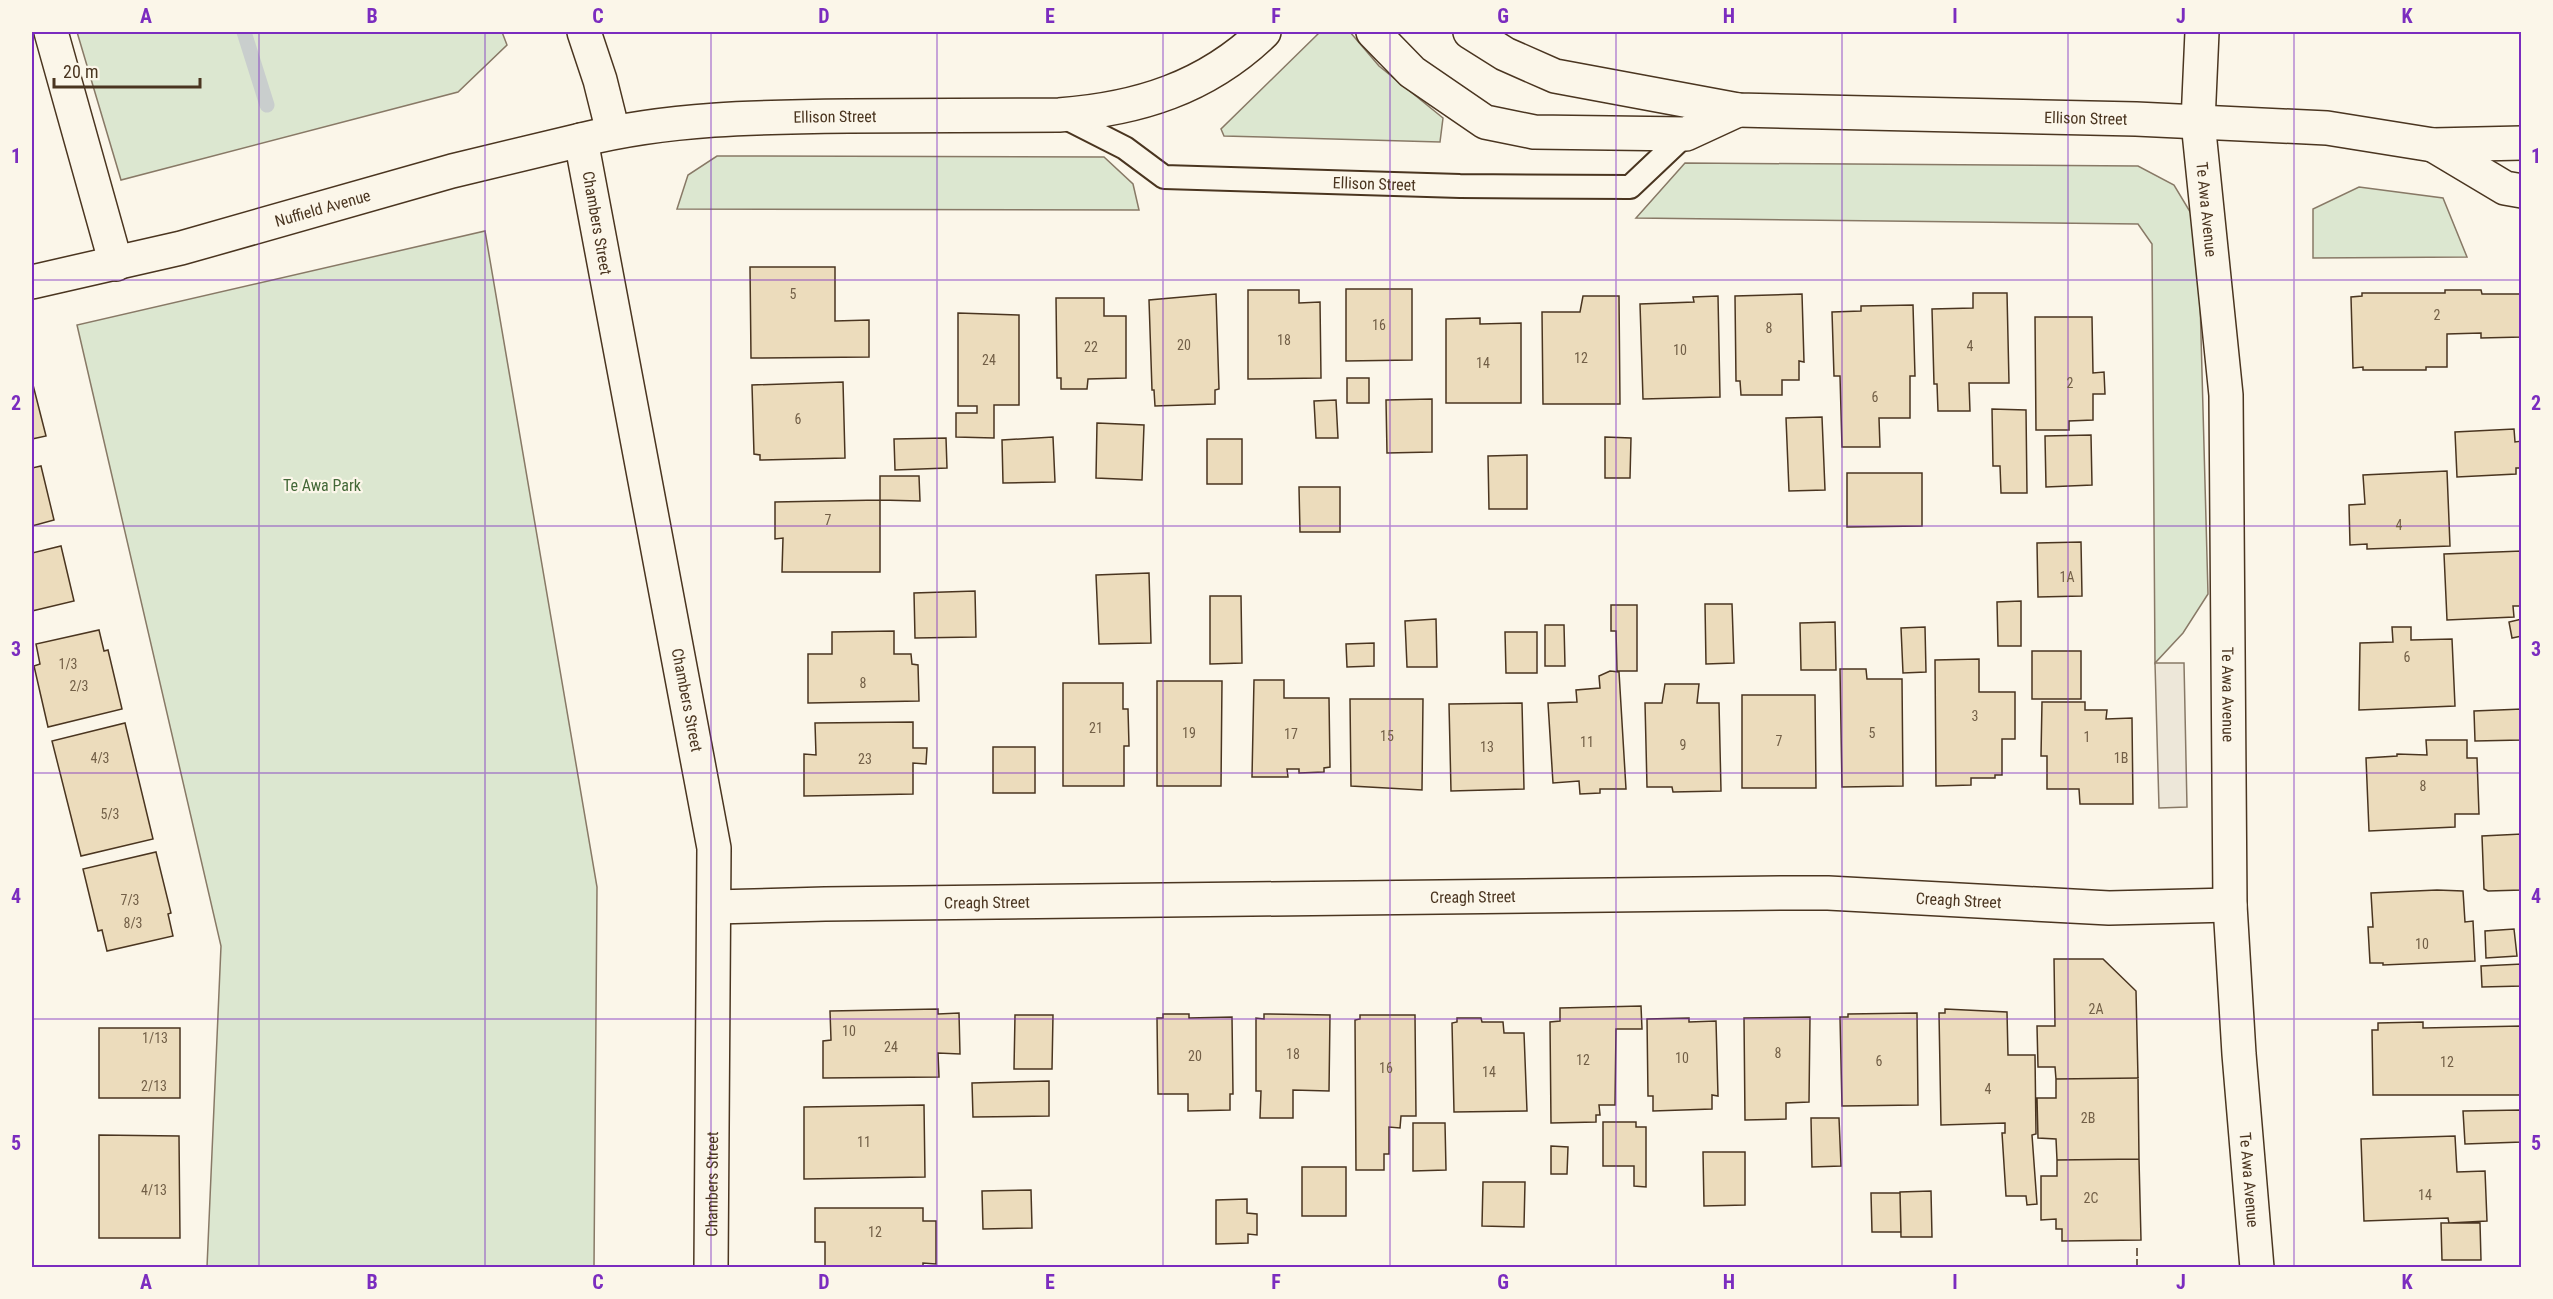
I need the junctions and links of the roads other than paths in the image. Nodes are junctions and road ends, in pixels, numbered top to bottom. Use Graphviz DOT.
graph roads {
  1 [pos="51,32"];
  2 [pos="584,32"];
  3 [pos="1264,32"];
  4 [pos="1373,32"];
  5 [pos="1470,32"];
  6 [pos="2202,32"];
  7 [pos="1738,110"];
  8 [pos="1059,115"];
  9 [pos="2199,122"];
  10 [pos="613,132"];
  11 [pos="1686,134"];
  12 [pos="581,140"];
  13 [pos="2522,143"];
  14 [pos="2433,145"];
  15 [pos="2522,191"];
  16 [pos="116,264"];
  17 [pos="32,282"];
  18 [pos="2230,905"];
  19 [pos="714,907"];
  20 [pos="711,1268"];
  21 [pos="2258,1268"];
  1 -- 16 [label="street"];
  2 -- 10 [label="street"];
  3 -- 8 [label="street, Ellison Street"];
  4 -- 11 [label="street, Ellison Street"];
  5 -- 7 [label="street, Ellison Street"];
  6 -- 9 [label="street, Te Awa Avenue"];
  7 -- 9 [label="street, Ellison Street"];
  7 -- 11 [label="street, Ellison Street"];
  8 -- 10 [label="street, Ellison Street"];
  8 -- 11 [label="lane, Ellison Street"];
  9 -- 14 [label="street, Ellison Street"];
  9 -- 18 [label="street, Te Awa Avenue"];
  10 -- 12 [label="street, Nuffield Avenue"];
  12 -- 16 [label="street, Nuffield Avenue"];
  12 -- 19 [label="street, Chambers Street"];
  13 -- 14 [label="street, Ellison Street"];
  14 -- 15 [label="street, Ellison Street"];
  16 -- 17 [label="street, Nuffield Avenue"];
  18 -- 19 [label="street, Creagh Street"];
  18 -- 21 [label="street, Te Awa Avenue"];
  19 -- 20 [label="street, Chambers Street"];
}
